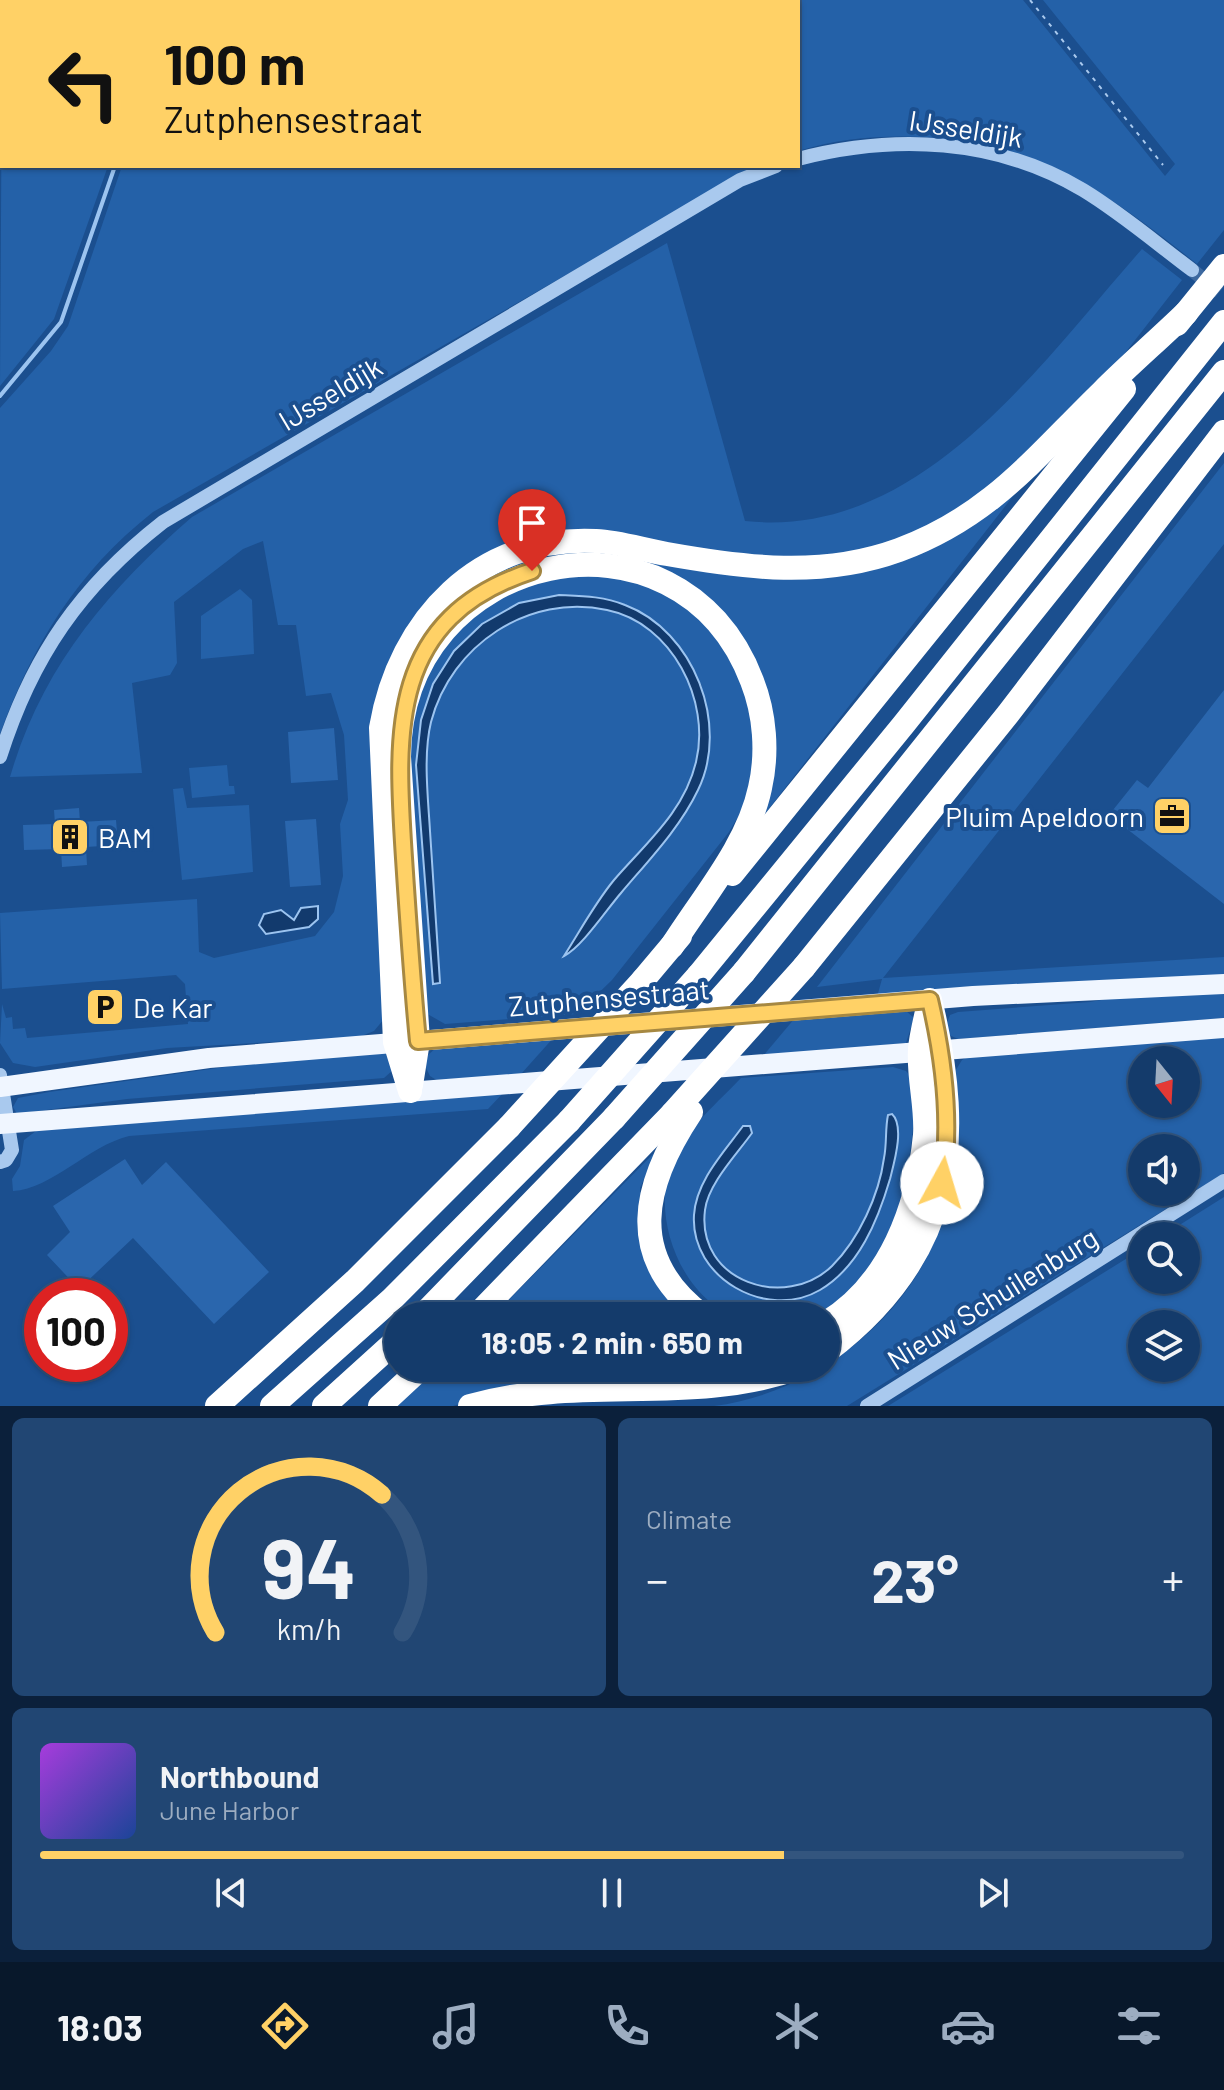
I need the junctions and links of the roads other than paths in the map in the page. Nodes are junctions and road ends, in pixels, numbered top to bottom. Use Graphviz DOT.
graph roads {
  1 [pos="800,158"];
  2 [pos="771,168"];
  3 [pos="1224,266"];
  4 [pos="1192,270"];
  5 [pos="1186,313"];
  6 [pos="1224,322"];
  7 [pos="1224,372"];
  8 [pos="1224,432"];
  9 [pos="0,757"];
  10 [pos="672,946"];
  11 [pos="1224,984"];
  12 [pos="930,1000"];
  13 [pos="1224,1028"];
  14 [pos="406,1042"];
  15 [pos="931,1050"];
  16 [pos="1,1083"];
  17 [pos="410,1091"];
  18 [pos="682,1113"];
  19 [pos="4,1124"];
  20 [pos="1,1162"];
  21 [pos="1224,1181"];
  22 [pos="436,1302"];
  23 [pos="490,1302"];
  24 [pos="689,1302"];
  25 [pos="840,1312"];
  26 [pos="840,1340"];
  27 [pos="384,1352"];
  28 [pos="406,1382"];
  29 [pos="762,1382"];
  30 [pos="217,1406"];
  31 [pos="272,1406"];
  32 [pos="324,1406"];
  33 [pos="380,1406"];
  34 [pos="470,1406"];
  35 [pos="867,1406"];
  1 -- 4 [label="street, IJsseldijk"];
  2 -- 9 [label="street, IJsseldijk"];
  3 -- 5 [label="highway"];
  5 -- 10 [label="highway"];
  5 -- 14 [label="highway"];
  6 -- 31 [label="highway, bridge"];
  7 -- 22 [label="highway, bridge"];
  8 -- 18 [label="highway, bridge"];
  10 -- 14 [label="highway"];
  10 -- 30 [label="highway, bridge"];
  11 -- 12 [label="main road, Zutphensestraat"];
  12 -- 14 [label="main road, Zutphensestraat"];
  12 -- 15 [label="highway"];
  13 -- 15 [label="main road"];
  14 -- 16 [label="main road, Zutphensestraat"];
  14 -- 17 [label="highway"];
  15 -- 17 [label="main road"];
  15 -- 25 [label="highway"];
  15 -- 26 [label="highway"];
  16 -- 19 [label="street"];
  17 -- 19 [label="main road"];
  18 -- 23 [label="highway"];
  18 -- 24 [label="highway"];
  19 -- 20 [label="street"];
  21 -- 35 [label="street, Nieuw Schuilenburg"];
  27 -- 32 [label="highway"];
  28 -- 33 [label="highway"];
  29 -- 34 [label="highway"];
}
